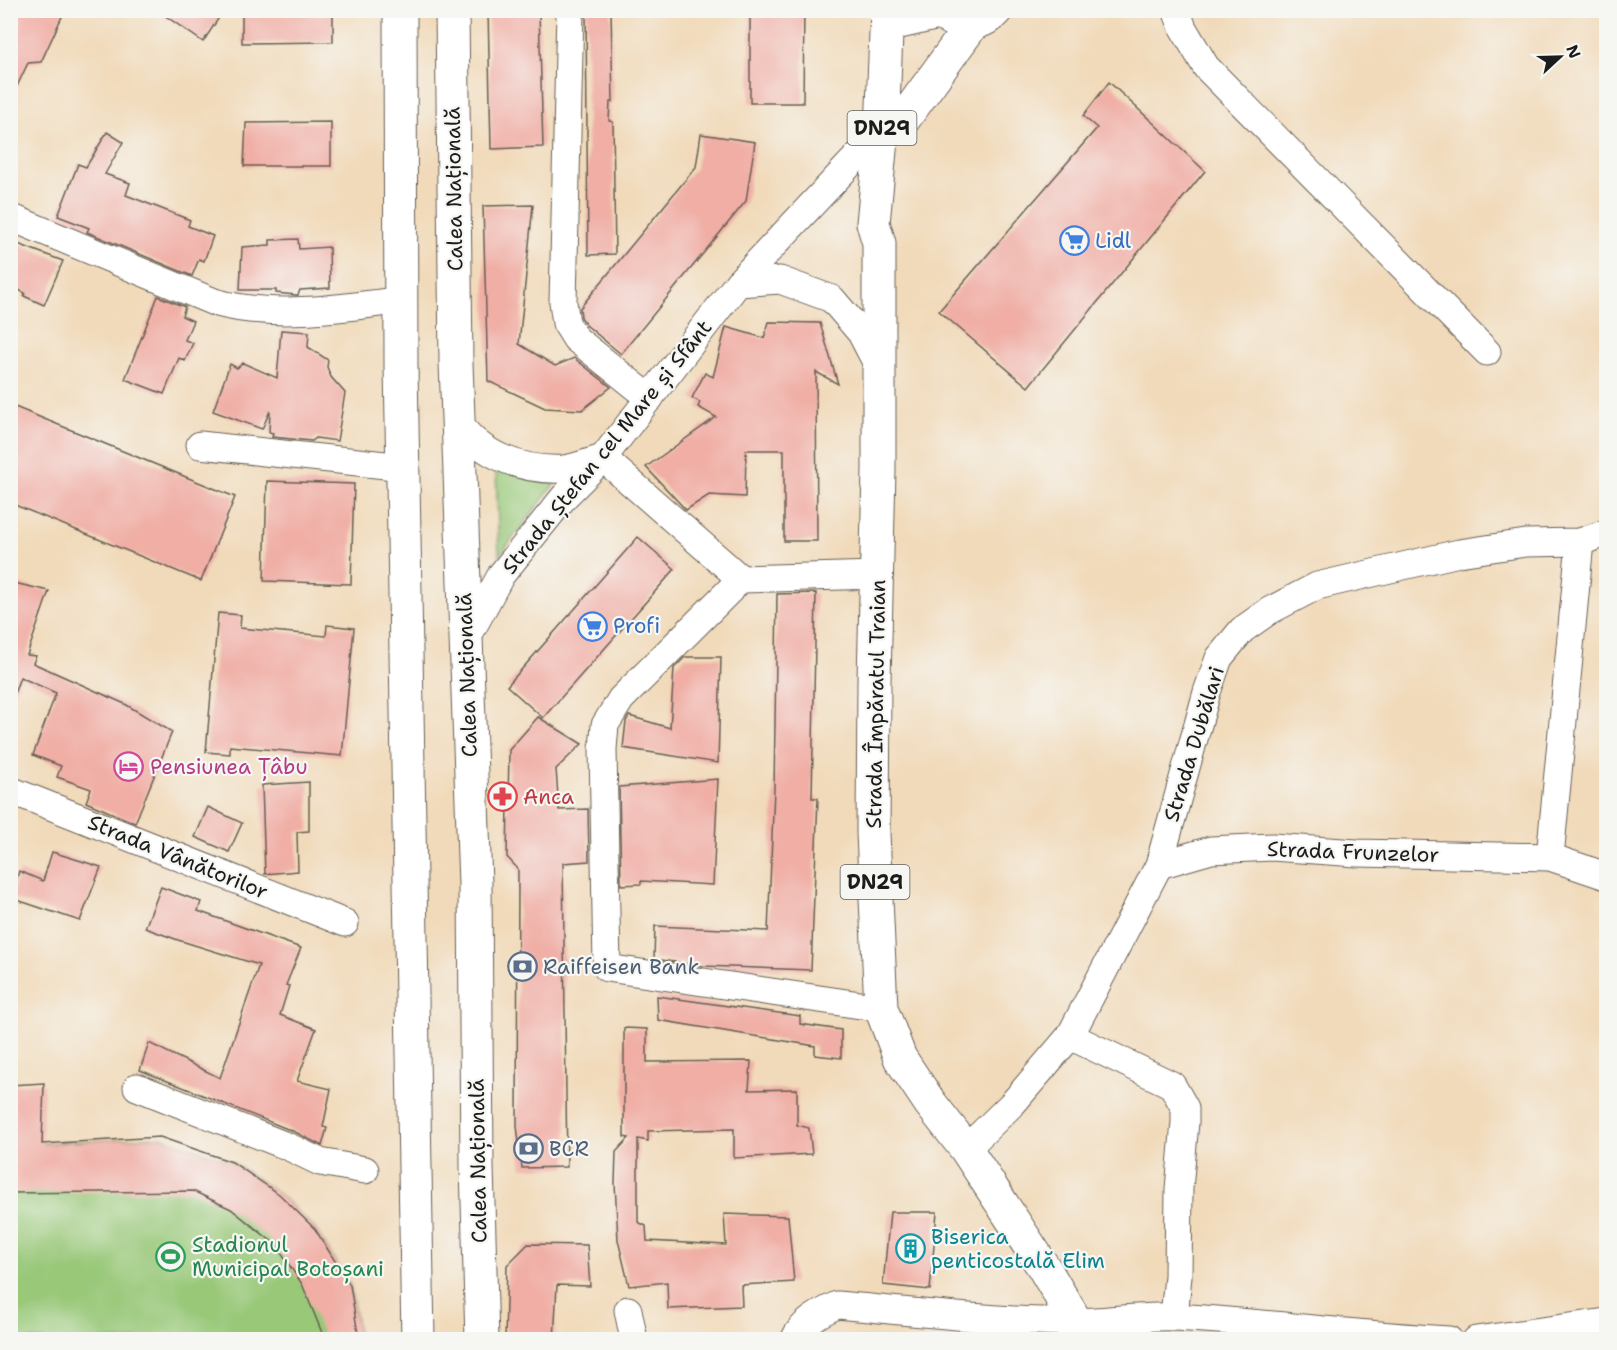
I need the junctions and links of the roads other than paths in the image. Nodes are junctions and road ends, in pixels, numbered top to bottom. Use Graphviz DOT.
graph roads {
  1 [pos="400,10"];
  2 [pos="452,10"];
  3 [pos="570,10"];
  4 [pos="1176,10"];
  5 [pos="938,11"];
  6 [pos="985,16"];
  7 [pos="887,18"];
  8 [pos="882,130"];
  9 [pos="10,217"];
  10 [pos="738,283"];
  11 [pos="401,300"];
  12 [pos="1487,352"];
  13 [pos="878,366"];
  14 [pos="650,398"];
  15 [pos="458,422"];
  16 [pos="200,445"];
  17 [pos="603,458"];
  18 [pos="404,467"];
  19 [pos="1606,533"];
  20 [pos="1593,542"];
  21 [pos="878,575"];
  22 [pos="741,579"];
  23 [pos="466,640"];
  24 [pos="10,790"];
  25 [pos="1550,858"];
  26 [pos="1159,865"];
  27 [pos="1606,876"];
  28 [pos="345,923"];
  29 [pos="881,1008"];
  30 [pos="1070,1036"];
  31 [pos="137,1087"];
  32 [pos="966,1149"];
  33 [pos="365,1170"];
  34 [pos="628,1310"];
  35 [pos="1174,1317"];
  36 [pos="1606,1322"];
  37 [pos="1080,1331"];
  38 [pos="418,1340"];
  39 [pos="482,1340"];
  40 [pos="634,1340"];
  41 [pos="794,1340"];
  42 [pos="1449,1340"];
  43 [pos="1476,1340"];
  1 -- 11 [label="main road"];
  2 -- 15 [label="main road, Calea Națională"];
  3 -- 14 [label="street"];
  4 -- 12 [label="street"];
  5 -- 6 [label="main road, Strada Ștefan cel Mare și Sfânt"];
  5 -- 7 [label="main road, Strada Ștefan cel Mare și Sfânt"];
  6 -- 8 [label="main road, Strada Ștefan cel Mare și Sfânt"];
  7 -- 8 [label="main road, Strada Împăratul Traian / DN29"];
  8 -- 10 [label="street, Strada Ștefan cel Mare și Sfânt"];
  8 -- 13 [label="main road, Strada Împăratul Traian / DN29"];
  9 -- 11 [label="street"];
  10 -- 13 [label="street"];
  10 -- 14 [label="street, Strada Ștefan cel Mare și Sfânt"];
  11 -- 18 [label="main road"];
  13 -- 21 [label="main road, Strada Împăratul Traian / DN29"];
  14 -- 17 [label="street, Strada Ștefan cel Mare și Sfânt"];
  15 -- 17 [label="street"];
  15 -- 23 [label="main road, Calea Națională"];
  16 -- 18 [label="street"];
  17 -- 22 [label="street"];
  17 -- 23 [label="street, Strada Ștefan cel Mare și Sfânt"];
  18 -- 38 [label="main road"];
  19 -- 20 [label="street, Strada Dubălari"];
  20 -- 25 [label="street"];
  20 -- 26 [label="street, Strada Dubălari"];
  21 -- 22 [label="street"];
  21 -- 29 [label="main road, Strada Împăratul Traian / DN29"];
  22 -- 29 [label="street"];
  23 -- 39 [label="main road, Calea Națională"];
  24 -- 28 [label="street, Strada Vânătorilor"];
  25 -- 26 [label="street, Strada Frunzelor"];
  25 -- 27 [label="street, Strada Frunzelor"];
  26 -- 30 [label="street, Strada Dubălari"];
  29 -- 32 [label="main road, Strada Împăratul Traian / DN29"];
  30 -- 32 [label="street, Strada Dubălari"];
  30 -- 35 [label="street"];
  31 -- 33 [label="street"];
  32 -- 37 [label="main road, Strada Împăratul Traian / DN29"];
  34 -- 40 [label="street"];
  35 -- 37 [label="street"];
  35 -- 42 [label="street"];
  36 -- 43 [label="street"];
  37 -- 41 [label="street"];
}
